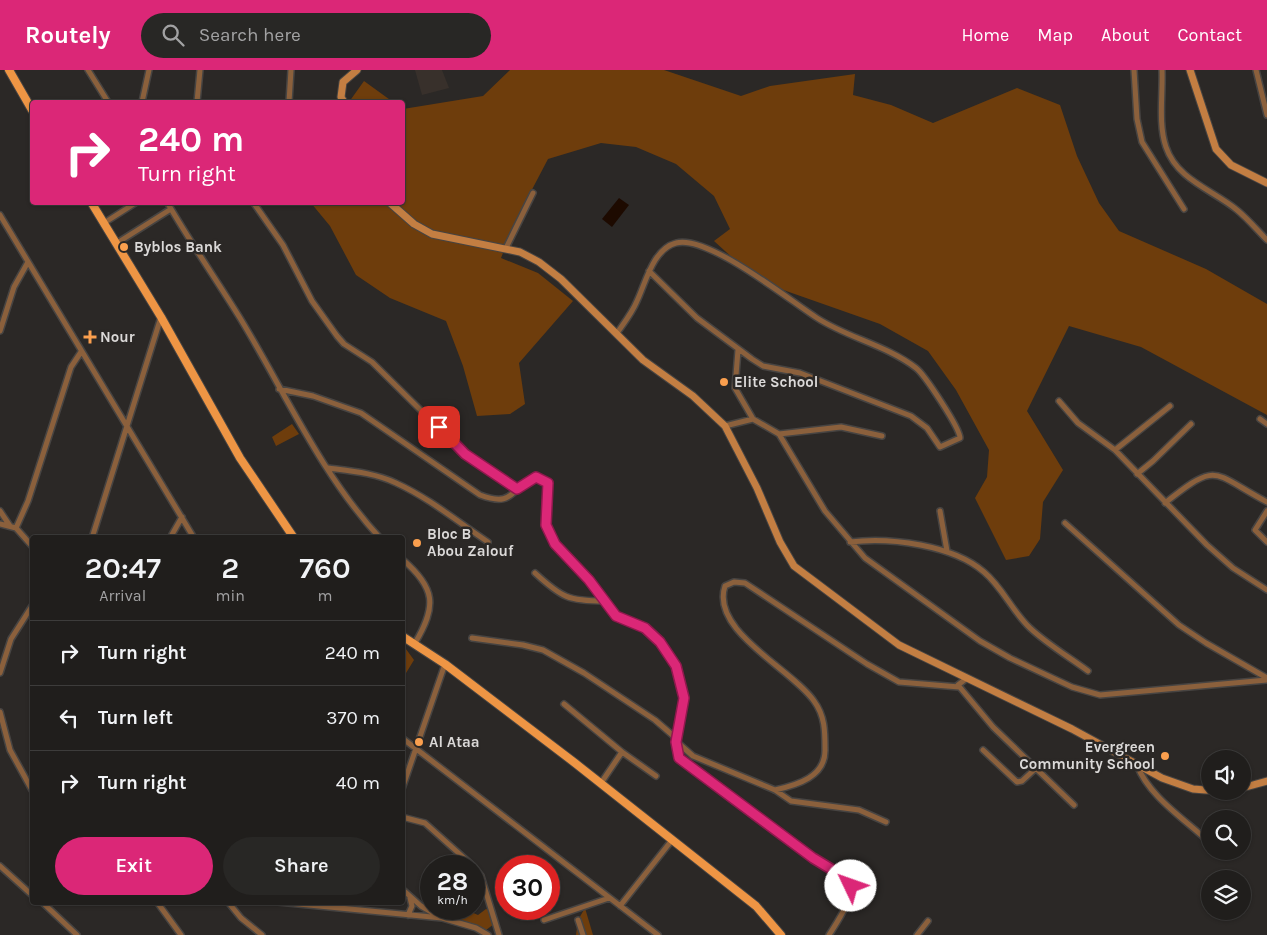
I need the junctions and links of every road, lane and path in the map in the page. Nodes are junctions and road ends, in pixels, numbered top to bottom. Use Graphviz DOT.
graph roads {
  1 [pos="8,70"];
  2 [pos="88,70"];
  3 [pos="149,70"];
  4 [pos="200,70"];
  5 [pos="291,70"];
  6 [pos="358,70"];
  7 [pos="1134,70"];
  8 [pos="1162,70"];
  9 [pos="1190,70"];
  10 [pos="1256,70"];
  11 [pos="107,100"];
  12 [pos="142,100"];
  13 [pos="197,100"];
  14 [pos="289,100"];
  15 [pos="343,100"];
  16 [pos="30,107"];
  17 [pos="1267,115"];
  18 [pos="1267,184"];
  19 [pos="533,193"];
  20 [pos="93,205"];
  21 [pos="132,205"];
  22 [pos="169,205"];
  23 [pos="255,205"];
  24 [pos="392,205"];
  25 [pos="171,209"];
  26 [pos="1184,209"];
  27 [pos="0,215"];
  28 [pos="104,223"];
  29 [pos="1267,240"];
  30 [pos="117,243"];
  31 [pos="506,248"];
  32 [pos="28,262"];
  33 [pos="649,270"];
  34 [pos="161,317"];
  35 [pos="0,331"];
  36 [pos="617,333"];
  37 [pos="738,350"];
  38 [pos="81,352"];
  39 [pos="279,389"];
  40 [pos="1059,400"];
  41 [pos="1170,406"];
  42 [pos="752,419"];
  43 [pos="1260,419"];
  44 [pos="1191,424"];
  45 [pos="1267,424"];
  46 [pos="126,425"];
  47 [pos="725,426"];
  48 [pos="779,434"];
  49 [pos="882,436"];
  50 [pos="1116,450"];
  51 [pos="328,468"];
  52 [pos="1137,474"];
  53 [pos="517,489"];
  54 [pos="1267,502"];
  55 [pos="1165,503"];
  56 [pos="0,511"];
  57 [pos="940,511"];
  58 [pos="1267,511"];
  59 [pos="182,517"];
  60 [pos="1065,523"];
  61 [pos="0,524"];
  62 [pos="13,527"];
  63 [pos="93,535"];
  64 [pos="172,535"];
  65 [pos="192,535"];
  66 [pos="292,535"];
  67 [pos="378,535"];
  68 [pos="488,542"];
  69 [pos="850,542"];
  70 [pos="1267,542"];
  71 [pos="30,544"];
  72 [pos="947,551"];
  73 [pos="405,562"];
  74 [pos="535,573"];
  75 [pos="1267,590"];
  76 [pos="604,601"];
  77 [pos="30,609"];
  78 [pos="405,638"];
  79 [pos="472,638"];
  80 [pos="414,643"];
  81 [pos="445,664"];
  82 [pos="1088,671"];
  83 [pos="0,674"];
  84 [pos="967,678"];
  85 [pos="1267,679"];
  86 [pos="959,687"];
  87 [pos="564,704"];
  88 [pos="0,712"];
  89 [pos="405,740"];
  90 [pos="677,740"];
  91 [pos="416,749"];
  92 [pos="984,750"];
  93 [pos="622,752"];
  94 [pos="1137,765"];
  95 [pos="1035,769"];
  96 [pos="656,776"];
  97 [pos="405,780"];
  98 [pos="1267,781"];
  99 [pos="601,783"];
  100 [pos="1251,785"];
  101 [pos="30,786"];
  102 [pos="775,790"];
  103 [pos="1201,790"];
  104 [pos="1074,806"];
  105 [pos="405,818"];
  106 [pos="886,822"];
  107 [pos="1201,835"];
  108 [pos="672,840"];
  109 [pos="461,855"];
  110 [pos="0,866"];
  111 [pos="485,889"];
  112 [pos="30,892"];
  113 [pos="405,892"];
  114 [pos="410,897"];
  115 [pos="609,898"];
  116 [pos="420,904"];
  117 [pos="45,905"];
  118 [pos="159,905"];
  119 [pos="230,905"];
  120 [pos="324,905"];
  121 [pos="620,906"];
  122 [pos="408,915"];
  123 [pos="560,915"];
  124 [pos="420,916"];
  125 [pos="449,920"];
  126 [pos="578,920"];
  127 [pos="928,921"];
  128 [pos="77,935"];
  129 [pos="181,935"];
  130 [pos="262,935"];
  131 [pos="488,935"];
  132 [pos="499,935"];
  133 [pos="583,935"];
  134 [pos="658,935"];
  135 [pos="781,935"];
  136 [pos="829,935"];
  137 [pos="917,935"];
  1 -- 16 [label="main road"];
  2 -- 11 [label="street"];
  3 -- 12 [label="street"];
  4 -- 13 [label="street"];
  5 -- 14 [label="street"];
  6 -- 15 [label="street"];
  7 -- 26 [label="street"];
  8 -- 29 [label="street"];
  9 -- 18 [label="street"];
  10 -- 17 [label="street"];
  19 -- 31 [label="street"];
  20 -- 28 [label="main road"];
  21 -- 28 [label="street"];
  22 -- 25 [label="street"];
  23 -- 53 [label="street"];
  24 -- 31 [label="street"];
  25 -- 30 [label="street"];
  25 -- 39 [label="street"];
  27 -- 32 [label="street"];
  28 -- 30 [label="main road"];
  30 -- 34 [label="main road"];
  31 -- 36 [label="street"];
  32 -- 35 [label="street"];
  32 -- 38 [label="street"];
  33 -- 36 [label="street"];
  33 -- 37 [label="street"];
  33 -- 37 [label="street"];
  34 -- 46 [label="street"];
  34 -- 66 [label="main road"];
  36 -- 47 [label="street"];
  37 -- 42 [label="street"];
  38 -- 46 [label="street"];
  38 -- 62 [label="street"];
  39 -- 51 [label="street"];
  39 -- 53 [label="street"];
  40 -- 50 [label="street"];
  41 -- 50 [label="street"];
  42 -- 47 [label="street"];
  42 -- 48 [label="street"];
  43 -- 45 [label="street"];
  44 -- 52 [label="street"];
  46 -- 59 [label="street"];
  46 -- 63 [label="street"];
  47 -- 84 [label="street"];
  48 -- 49 [label="street"];
  48 -- 69 [label="street"];
  50 -- 52 [label="street"];
  51 -- 67 [label="street"];
  51 -- 68 [label="street"];
  52 -- 55 [label="street"];
  53 -- 76 [label="street"];
  54 -- 55 [label="street"];
  55 -- 75 [label="street"];
  56 -- 62 [label="street"];
  57 -- 72 [label="street"];
  58 -- 70 [label="street"];
  59 -- 64 [label="street"];
  59 -- 65 [label="street"];
  60 -- 85 [label="street"];
  61 -- 62 [label="street"];
  62 -- 71 [label="street"];
  69 -- 72 [label="street"];
  69 -- 85 [label="street"];
  72 -- 82 [label="street"];
  73 -- 80 [label="street"];
  74 -- 76 [label="street"];
  76 -- 90 [label="street"];
  77 -- 83 [label="street"];
  78 -- 80 [label="main road"];
  79 -- 90 [label="street"];
  80 -- 81 [label="main road"];
  81 -- 91 [label="street"];
  81 -- 99 [label="main road"];
  84 -- 86 [label="street"];
  84 -- 94 [label="street"];
  86 -- 95 [label="street"];
  86 -- 102 [label="street"];
  87 -- 93 [label="street"];
  88 -- 101 [label="street"];
  89 -- 91 [label="street"];
  90 -- 102 [label="street"];
  90 -- 136 [label="street"];
  91 -- 97 [label="street"];
  91 -- 115 [label="street"];
  92 -- 95 [label="street"];
  93 -- 96 [label="street"];
  93 -- 99 [label="street"];
  94 -- 103 [label="street"];
  94 -- 107 [label="street"];
  95 -- 104 [label="street"];
  98 -- 100 [label="street"];
  99 -- 108 [label="main road"];
  102 -- 106 [label="street"];
  105 -- 109 [label="street"];
  108 -- 121 [label="street"];
  108 -- 135 [label="main road"];
  110 -- 112 [label="street"];
  111 -- 132 [label="street"];
  113 -- 114 [label="street"];
  114 -- 116 [label="street"];
  114 -- 122 [label="street"];
  115 -- 121 [label="street"];
  115 -- 123 [label="street"];
  117 -- 128 [label="street"];
  118 -- 129 [label="street"];
  119 -- 130 [label="street"];
  120 -- 122 [label="street"];
  121 -- 134 [label="street"];
  122 -- 124 [label="street"];
  125 -- 131 [label="street"];
  126 -- 133 [label="street"];
  127 -- 137 [label="street"];
}
